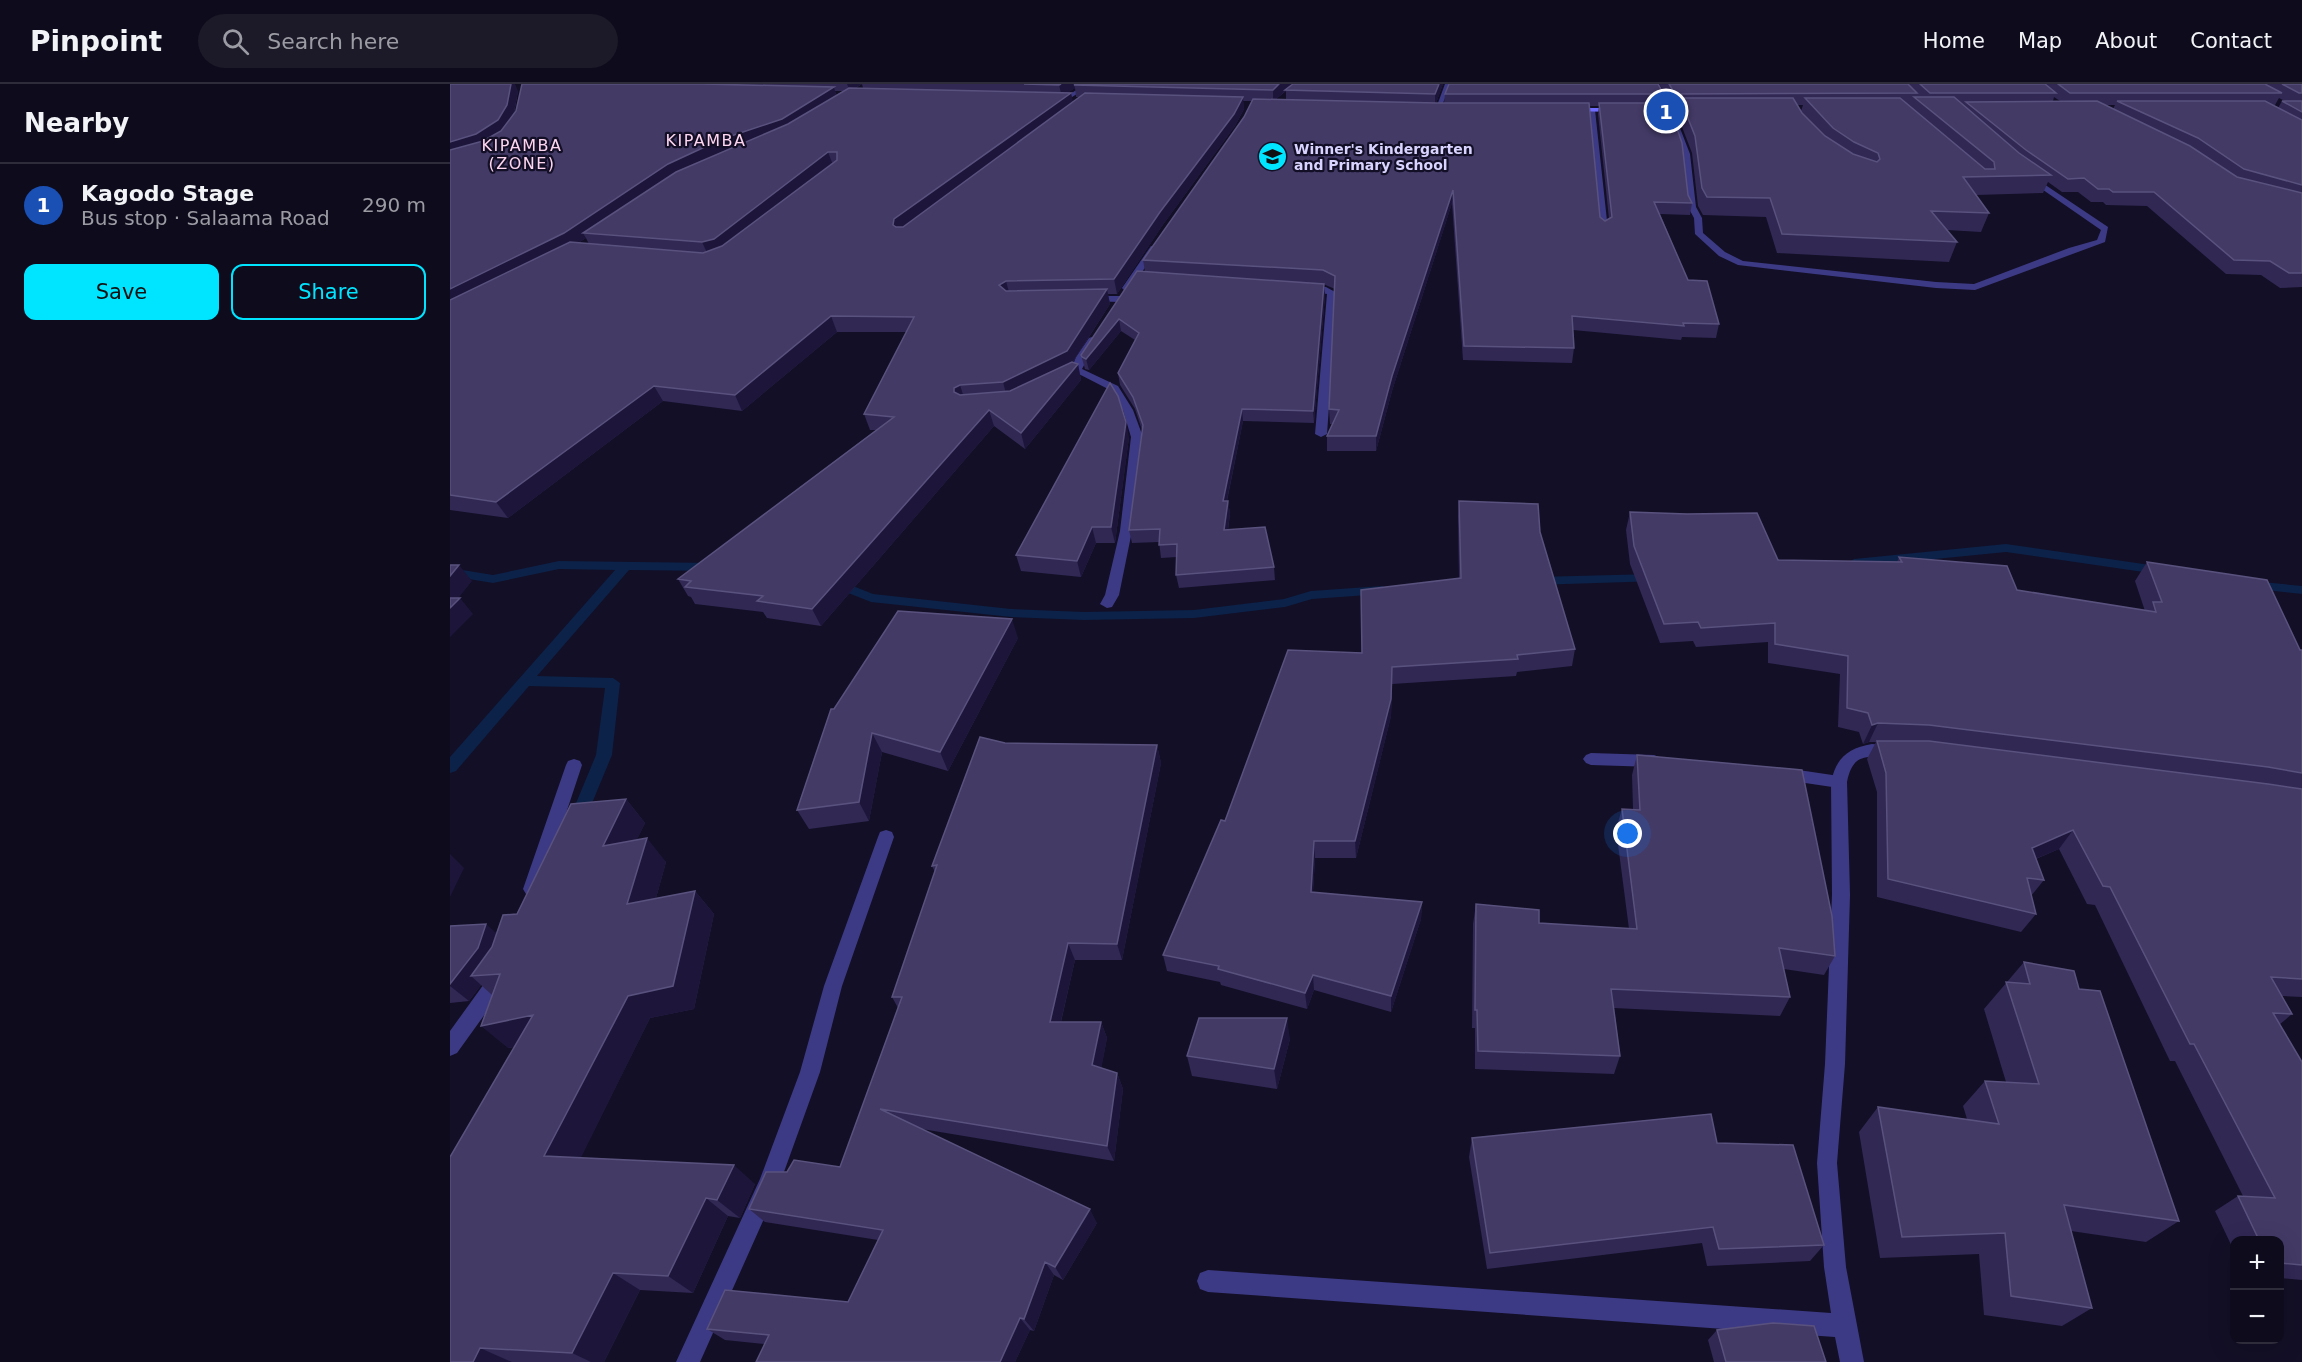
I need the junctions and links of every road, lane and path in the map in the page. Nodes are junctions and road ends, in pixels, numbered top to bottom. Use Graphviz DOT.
graph roads {
  1 [pos="1090,84"];
  2 [pos="1448,84"];
  3 [pos="1656,84"];
  4 [pos="1051,101"];
  5 [pos="1062,101"];
  6 [pos="1073,101"];
  7 [pos="1703,109"];
  8 [pos="1426,110"];
  9 [pos="1437,110"];
  10 [pos="1449,110"];
  11 [pos="1556,110"];
  12 [pos="1592,110"];
  13 [pos="1626,110"];
  14 [pos="1637,110"];
  15 [pos="1670,110"];
  16 [pos="2025,173"];
  17 [pos="1604,230"];
  18 [pos="1160,238"];
  19 [pos="1134,277"];
  20 [pos="1146,278"];
  21 [pos="1299,288"];
  22 [pos="1120,299"];
  23 [pos="1076,300"];
  24 [pos="1113,309"];
  25 [pos="1100,328"];
  26 [pos="1321,434"];
  27 [pos="1107,604"];
  28 [pos="1908,752"];
  29 [pos="1591,759"];
  30 [pos="1674,761"];
  31 [pos="574,765"];
  32 [pos="1768,771"];
  33 [pos="1839,782"];
  34 [pos="886,837"];
  35 [pos="528,901"];
  36 [pos="510,958"];
  37 [pos="450,1047"];
  38 [pos="1208,1281"];
  39 [pos="1844,1326"];
  40 [pos="688,1362"];
  41 [pos="1852,1362"];
  1 -- 5 [label="street"];
  2 -- 9 [label="street"];
  3 -- 15 [label="street"];
  4 -- 5 [label="main road"];
  5 -- 6 [label="main road"];
  7 -- 15 [label="main road"];
  8 -- 9 [label="main road"];
  9 -- 10 [label="main road"];
  11 -- 12 [label="main road"];
  12 -- 13 [label="main road"];
  12 -- 17 [label="street"];
  14 -- 15 [label="main road"];
  15 -- 16 [label="street"];
  18 -- 19 [label="street"];
  19 -- 20 [label="street"];
  19 -- 22 [label="street"];
  21 -- 26 [label="street"];
  22 -- 23 [label="street"];
  22 -- 24 [label="street"];
  25 -- 27 [label="street"];
  28 -- 33 [label="street"];
  29 -- 30 [label="street"];
  31 -- 35 [label="street"];
  32 -- 33 [label="street"];
  33 -- 39 [label="street"];
  34 -- 40 [label="street"];
  36 -- 37 [label="street"];
  38 -- 39 [label="street"];
  39 -- 41 [label="street"];
}
